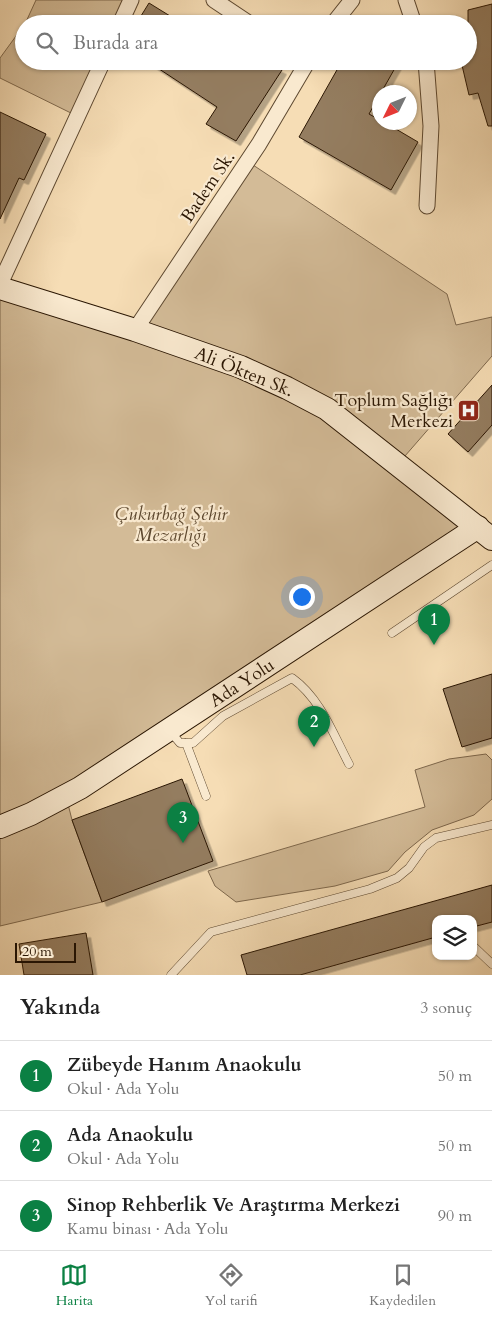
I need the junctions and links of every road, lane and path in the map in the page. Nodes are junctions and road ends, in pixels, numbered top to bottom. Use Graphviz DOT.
graph roads {
  1 [pos="131,0"];
  2 [pos="214,0"];
  3 [pos="352,0"];
  4 [pos="406,0"];
  5 [pos="124,15"];
  6 [pos="236,15"];
  7 [pos="341,15"];
  8 [pos="411,15"];
  9 [pos="99,70"];
  10 [pos="303,70"];
  11 [pos="427,70"];
  12 [pos="427,206"];
  13 [pos="0,284"];
  14 [pos="0,288"];
  15 [pos="135,330"];
  16 [pos="485,533"];
  17 [pos="492,565"];
  18 [pos="392,633"];
  19 [pos="178,737"];
  20 [pos="349,764"];
  21 [pos="206,796"];
  22 [pos="492,825"];
  23 [pos="0,827"];
  24 [pos="477,950"];
  25 [pos="492,964"];
  26 [pos="171,975"];
  1 -- 5 [label="street"];
  2 -- 6 [label="street"];
  3 -- 7 [label="street"];
  4 -- 8 [label="street"];
  9 -- 13 [label="street"];
  10 -- 15 [label="street, Badem Sk."];
  11 -- 12 [label="street"];
  14 -- 15 [label="street, Ali Ökten Sk."];
  15 -- 16 [label="street, Ali Ökten Sk."];
  16 -- 19 [label="street, Ada Yolu"];
  17 -- 18 [label="lane"];
  19 -- 20 [label="lane"];
  19 -- 21 [label="lane"];
  19 -- 23 [label="street, Ada Yolu"];
  22 -- 26 [label="lane"];
  24 -- 25 [label="lane"];
}
